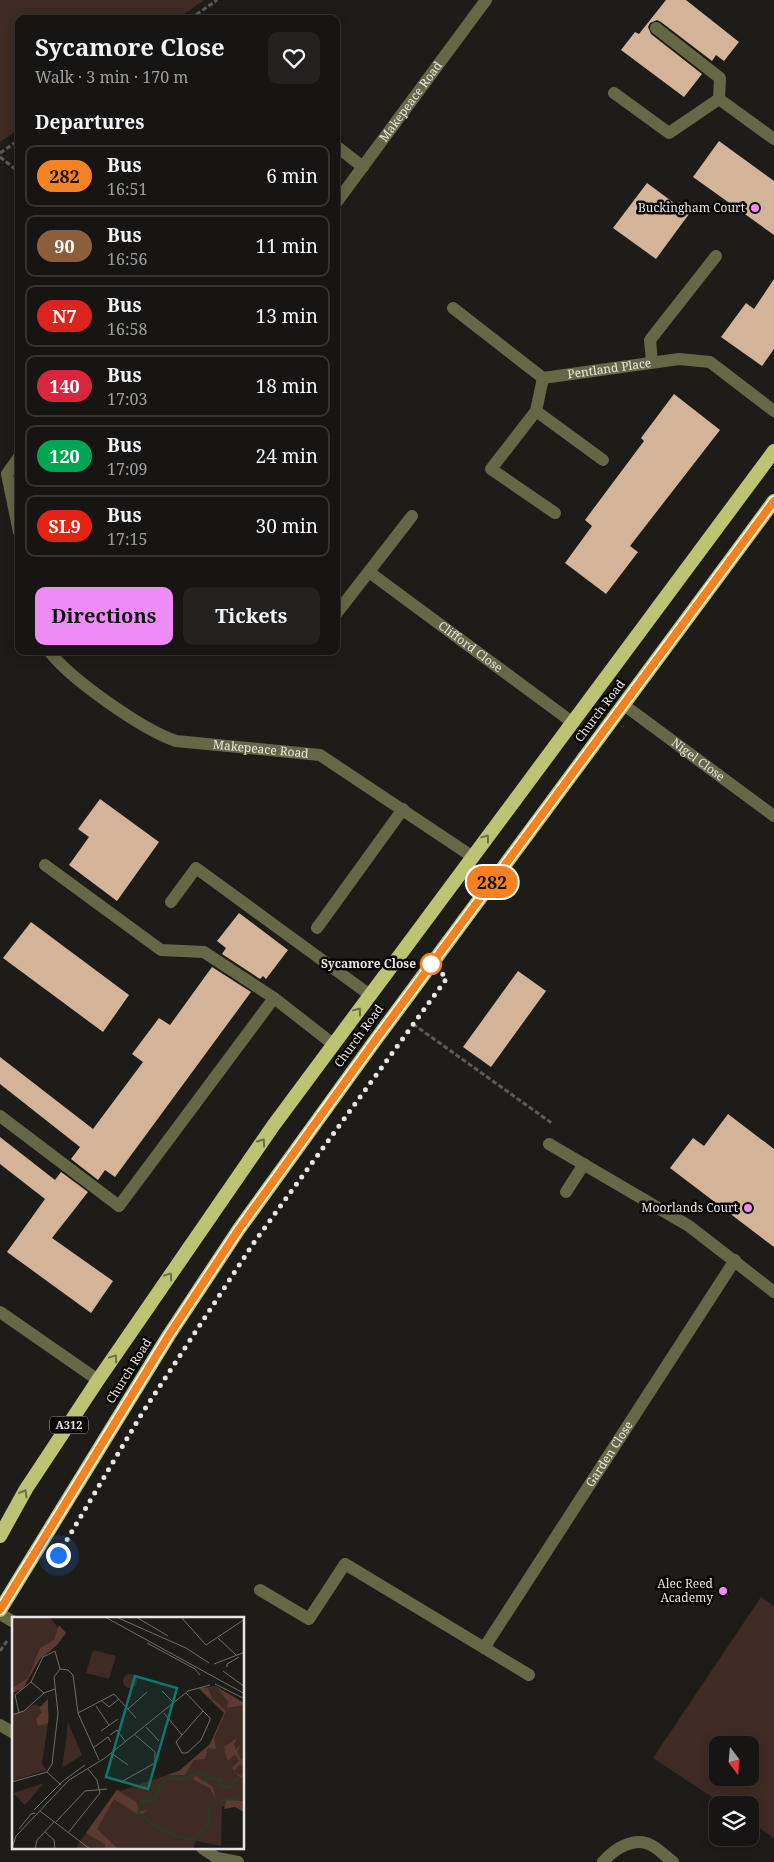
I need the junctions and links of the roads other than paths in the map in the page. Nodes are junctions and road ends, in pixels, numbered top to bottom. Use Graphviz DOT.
graph roads {
  1 [pos="486,0"];
  2 [pos="656,28"];
  3 [pos="614,93"];
  4 [pos="719,99"];
  5 [pos="774,139"];
  6 [pos="340,149"];
  7 [pos="363,167"];
  8 [pos="340,198"];
  9 [pos="716,256"];
  10 [pos="453,308"];
  11 [pos="652,362"];
  12 [pos="543,378"];
  13 [pos="536,411"];
  14 [pos="774,411"];
  15 [pos="774,452"];
  16 [pos="603,460"];
  17 [pos="15,461"];
  18 [pos="4,473"];
  19 [pos="774,502"];
  20 [pos="555,513"];
  21 [pos="15,516"];
  22 [pos="412,516"];
  23 [pos="369,572"];
  24 [pos="340,609"];
  25 [pos="52,655"];
  26 [pos="624,705"];
  27 [pos="572,722"];
  28 [pos="403,809"];
  29 [pos="774,816"];
  30 [pos="473,857"];
  31 [pos="46,865"];
  32 [pos="171,902"];
  33 [pos="317,928"];
  34 [pos="370,995"];
  35 [pos="274,998"];
  36 [pos="333,1044"];
  37 [pos="0,1116"];
  38 [pos="548,1144"];
  39 [pos="584,1164"];
  40 [pos="566,1192"];
  41 [pos="735,1260"];
  42 [pos="774,1292"];
  43 [pos="0,1312"];
  44 [pos="98,1380"];
  45 [pos="0,1536"];
  46 [pos="260,1590"];
  47 [pos="0,1612"];
  48 [pos="12,1621"];
  49 [pos="484,1648"];
  50 [pos="529,1675"];
  51 [pos="0,1725"];
  52 [pos="12,1732"];
  53 [pos="205,1850"];
  54 [pos="238,1862"];
  55 [pos="603,1862"];
  56 [pos="673,1862"];
  1 -- 7 [label="street, Makepeace Road"];
  2 -- 4 [label="street"];
  3 -- 4 [label="street"];
  4 -- 5 [label="street"];
  6 -- 7 [label="street"];
  7 -- 8 [label="street, Makepeace Road"];
  9 -- 11 [label="street"];
  10 -- 12 [label="street"];
  11 -- 12 [label="street, Pentland Place"];
  11 -- 14 [label="street, Pentland Place"];
  12 -- 13 [label="street"];
  13 -- 16 [label="street"];
  13 -- 20 [label="street"];
  15 -- 27 [label="highway, Church Road / A312"];
  17 -- 18 [label="street"];
  18 -- 21 [label="street"];
  19 -- 26 [label="highway, Church Road / A312"];
  22 -- 23 [label="street"];
  23 -- 24 [label="street"];
  23 -- 27 [label="street, Clifford Close"];
  25 -- 28 [label="street, Makepeace Road"];
  26 -- 29 [label="street, Nigel Close"];
  26 -- 47 [label="highway, Church Road / A312"];
  30 -- 27 [label="highway, Church Road / A312, one-way"];
  28 -- 30 [label="street, Makepeace Road"];
  28 -- 33 [label="street"];
  30 -- 34 [label="highway, Church Road / A312"];
  31 -- 35 [label="street"];
  32 -- 34 [label="street"];
  36 -- 34 [label="highway, Church Road / A312, one-way"];
  35 -- 36 [label="street"];
  35 -- 37 [label="street"];
  44 -- 36 [label="highway, Church Road / A312, one-way"];
  38 -- 39 [label="street"];
  39 -- 40 [label="street"];
  39 -- 41 [label="street"];
  41 -- 42 [label="street"];
  41 -- 49 [label="street, Garden Close"];
  43 -- 44 [label="street"];
  45 -- 44 [label="highway, Church Road / A312, one-way"];
  46 -- 49 [label="street"];
  47 -- 48 [label="street"];
  49 -- 50 [label="street"];
  51 -- 52 [label="street"];
  53 -- 54 [label="street"];
  55 -- 56 [label="street"];
}
